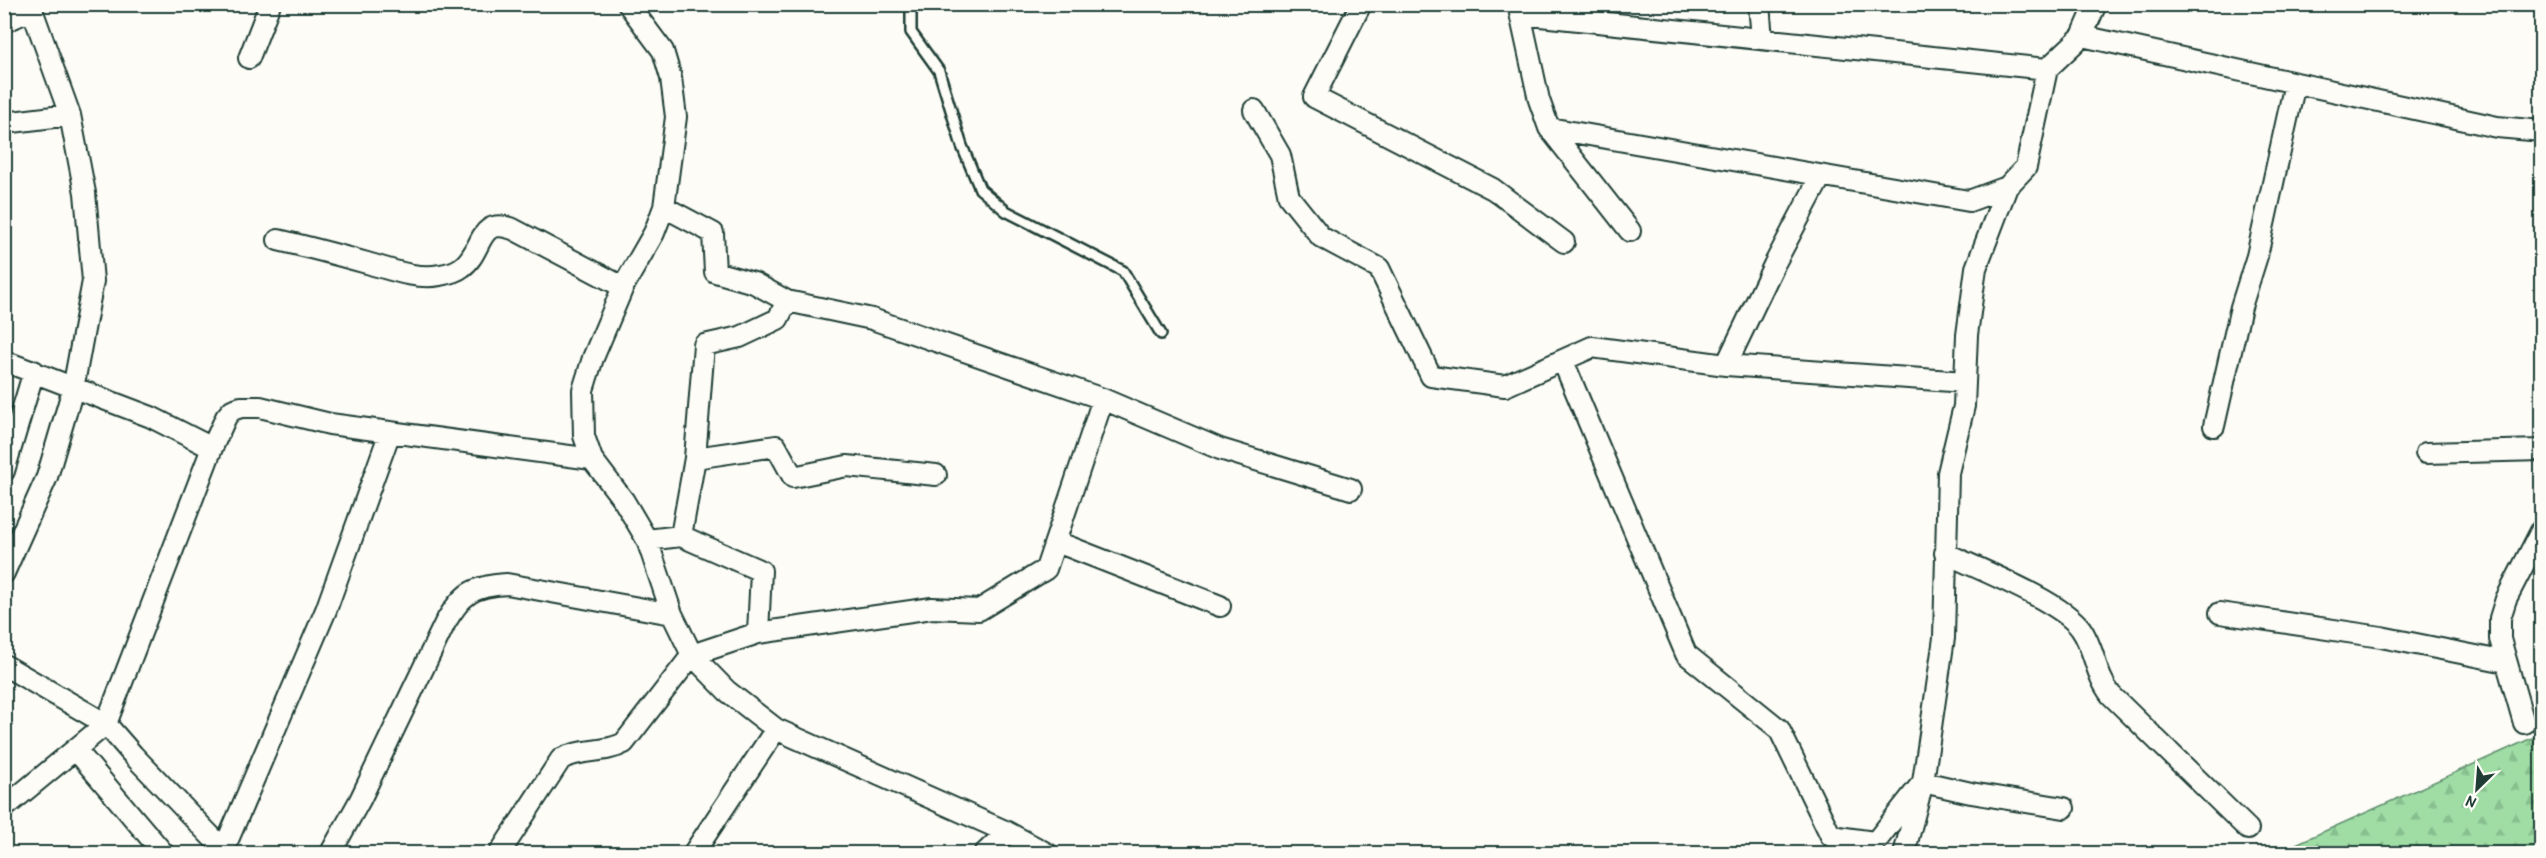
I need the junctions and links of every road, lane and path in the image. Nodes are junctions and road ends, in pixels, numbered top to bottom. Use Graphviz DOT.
graph roads {
  1 [pos="270,4"];
  2 [pos="628,4"];
  3 [pos="911,4"];
  4 [pos="1360,4"];
  5 [pos="1758,4"];
  6 [pos="2096,4"];
  7 [pos="32,7"];
  8 [pos="1519,9"];
  9 [pos="4,22"];
  10 [pos="2082,36"];
  11 [pos="1762,39"];
  12 [pos="249,58"];
  13 [pos="2047,69"];
  14 [pos="2295,83"];
  15 [pos="1254,110"];
  16 [pos="70,115"];
  17 [pos="4,123"];
  18 [pos="1549,128"];
  19 [pos="2541,131"];
  20 [pos="1821,176"];
  21 [pos="2007,187"];
  22 [pos="664,207"];
  23 [pos="1630,231"];
  24 [pos="278,240"];
  25 [pos="1564,242"];
  26 [pos="623,287"];
  27 [pos="787,301"];
  28 [pos="1161,334"];
  29 [pos="1563,361"];
  30 [pos="4,362"];
  31 [pos="1726,365"];
  32 [pos="34,371"];
  33 [pos="1965,382"];
  34 [pos="74,389"];
  35 [pos="1102,399"];
  36 [pos="2214,426"];
  37 [pos="390,432"];
  38 [pos="212,448"];
  39 [pos="2541,450"];
  40 [pos="2426,453"];
  41 [pos="695,458"];
  42 [pos="592,459"];
  43 [pos="4,471"];
  44 [pos="936,476"];
  45 [pos="1351,489"];
  46 [pos="2541,529"];
  47 [pos="681,536"];
  48 [pos="647,540"];
  49 [pos="1057,542"];
  50 [pos="1945,554"];
  51 [pos="4,573"];
  52 [pos="1220,606"];
  53 [pos="2220,613"];
  54 [pos="672,614"];
  55 [pos="758,633"];
  56 [pos="692,655"];
  57 [pos="2506,662"];
  58 [pos="4,665"];
  59 [pos="2524,723"];
  60 [pos="106,724"];
  61 [pos="776,729"];
  62 [pos="76,750"];
  63 [pos="1923,782"];
  64 [pos="4,808"];
  65 [pos="2064,808"];
  66 [pos="2248,829"];
  67 [pos="1007,832"];
  68 [pos="1870,848"];
  69 [pos="226,851"];
  70 [pos="164,854"];
  71 [pos="330,854"];
  72 [pos="500,854"];
  73 [pos="693,854"];
  74 [pos="984,854"];
  75 [pos="1048,854"];
  76 [pos="1904,854"];
  1 -- 12 [label="street"];
  2 -- 22 [label="street"];
  3 -- 28 [label="lane"];
  4 -- 25 [label="street"];
  5 -- 11 [label="street"];
  6 -- 10 [label="street"];
  7 -- 9 [label="street"];
  7 -- 16 [label="street"];
  8 -- 11 [label="street"];
  8 -- 18 [label="street"];
  10 -- 13 [label="street"];
  10 -- 14 [label="street"];
  11 -- 13 [label="street"];
  13 -- 21 [label="street"];
  14 -- 19 [label="street"];
  14 -- 36 [label="street"];
  15 -- 29 [label="street"];
  16 -- 17 [label="street"];
  16 -- 34 [label="street"];
  18 -- 20 [label="street"];
  18 -- 23 [label="street"];
  20 -- 21 [label="street"];
  20 -- 31 [label="street"];
  21 -- 33 [label="street"];
  22 -- 26 [label="street"];
  22 -- 27 [label="street"];
  24 -- 26 [label="street"];
  26 -- 42 [label="street"];
  27 -- 35 [label="street"];
  27 -- 41 [label="street"];
  29 -- 31 [label="street"];
  29 -- 68 [label="street"];
  30 -- 32 [label="street"];
  31 -- 33 [label="street"];
  32 -- 34 [label="street"];
  32 -- 43 [label="street"];
  33 -- 50 [label="street"];
  34 -- 38 [label="street"];
  34 -- 51 [label="street"];
  35 -- 45 [label="street"];
  35 -- 49 [label="street"];
  37 -- 38 [label="street"];
  37 -- 42 [label="street"];
  37 -- 69 [label="street"];
  38 -- 60 [label="street"];
  39 -- 40 [label="street"];
  41 -- 44 [label="street"];
  41 -- 47 [label="street"];
  42 -- 48 [label="street"];
  46 -- 57 [label="street"];
  47 -- 48 [label="street"];
  47 -- 55 [label="street"];
  48 -- 54 [label="street"];
  49 -- 52 [label="street"];
  49 -- 55 [label="street"];
  50 -- 63 [label="street"];
  50 -- 66 [label="street"];
  53 -- 57 [label="street"];
  54 -- 56 [label="street"];
  54 -- 71 [label="street"];
  55 -- 56 [label="street"];
  56 -- 61 [label="street"];
  56 -- 72 [label="street"];
  57 -- 59 [label="street"];
  58 -- 60 [label="street"];
  60 -- 62 [label="street"];
  60 -- 69 [label="street"];
  61 -- 67 [label="street"];
  61 -- 73 [label="street"];
  62 -- 64 [label="street"];
  62 -- 70 [label="street"];
  63 -- 65 [label="street"];
  63 -- 68 [label="street"];
  63 -- 76 [label="street"];
  67 -- 74 [label="street"];
  67 -- 75 [label="street"];
}
